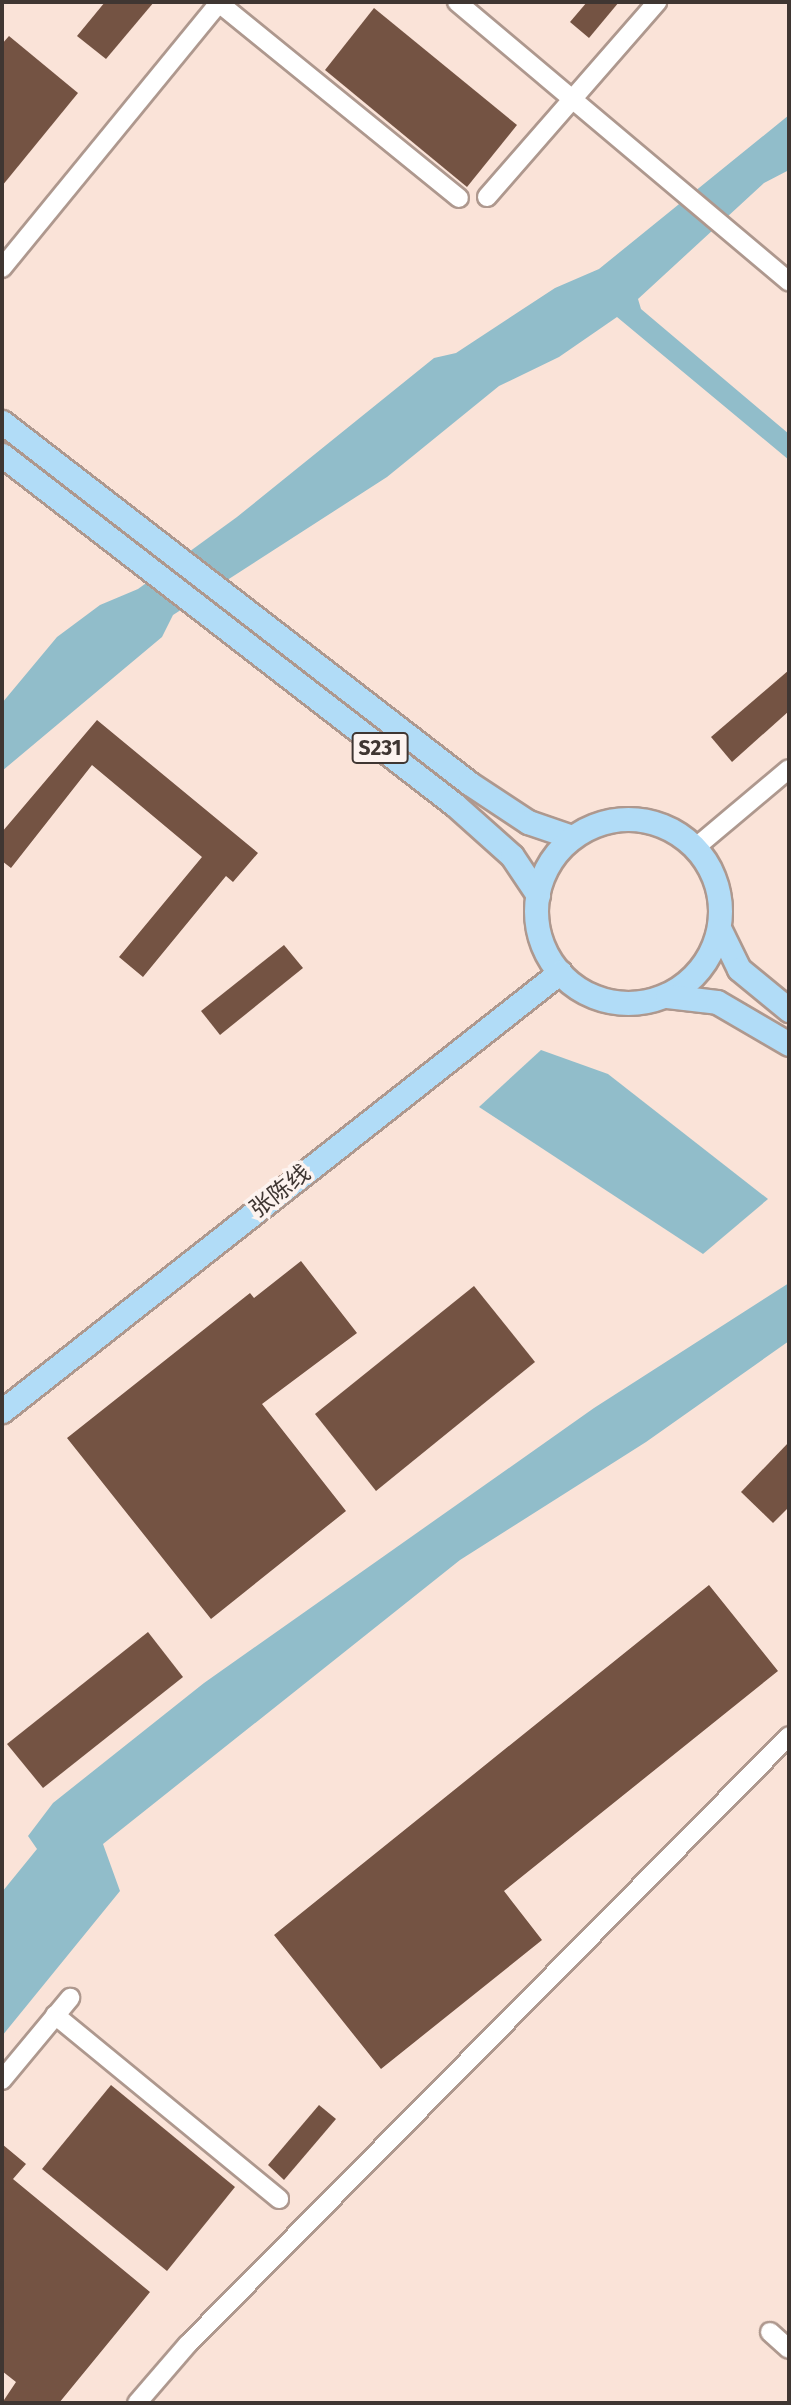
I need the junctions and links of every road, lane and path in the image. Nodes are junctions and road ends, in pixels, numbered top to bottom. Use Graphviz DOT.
graph roads {
  1 [pos="220,2"];
  2 [pos="457,2"];
  3 [pos="657,2"];
  4 [pos="574,99"];
  5 [pos="487,197"];
  6 [pos="459,198"];
  7 [pos="2,268"];
  8 [pos="789,282"];
  9 [pos="2,422"];
  10 [pos="2,455"];
  11 [pos="789,769"];
  12 [pos="572,838"];
  13 [pos="696,847"];
  14 [pos="538,895"];
  15 [pos="720,930"];
  16 [pos="560,972"];
  17 [pos="667,996"];
  18 [pos="789,1010"];
  19 [pos="789,1044"];
  20 [pos="2,1411"];
  21 [pos="789,1736"];
  22 [pos="69,1998"];
  23 [pos="55,2015"];
  24 [pos="2,2080"];
  25 [pos="279,2199"];
  26 [pos="770,2332"];
  27 [pos="789,2349"];
  28 [pos="138,2403"];
  1 -- 6 [label="street"];
  1 -- 7 [label="street"];
  2 -- 4 [label="street"];
  3 -- 4 [label="street"];
  4 -- 5 [label="street"];
  4 -- 8 [label="street"];
  9 -- 12 [label="main road, S231"];
  10 -- 14 [label="main road, S231"];
  11 -- 13 [label="street"];
  12 -- 13 [label="main road"];
  12 -- 14 [label="main road"];
  13 -- 15 [label="main road"];
  14 -- 16 [label="main road"];
  15 -- 17 [label="main road"];
  15 -- 18 [label="main road"];
  16 -- 17 [label="main road"];
  16 -- 20 [label="main road, 张陈线"];
  17 -- 19 [label="main road"];
  21 -- 28 [label="street"];
  22 -- 23 [label="street"];
  23 -- 24 [label="street"];
  23 -- 25 [label="street"];
  26 -- 27 [label="street"];
}
